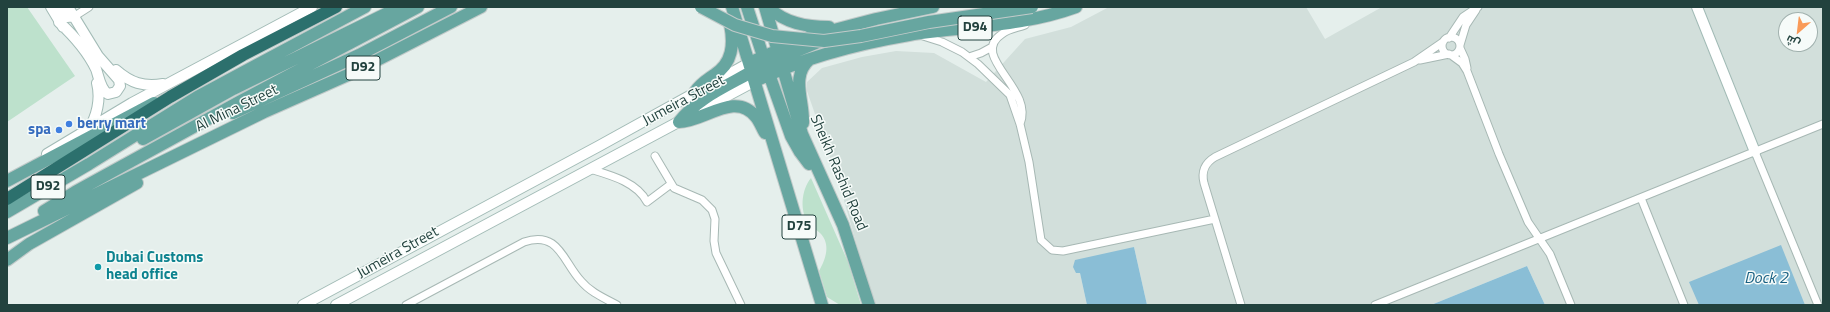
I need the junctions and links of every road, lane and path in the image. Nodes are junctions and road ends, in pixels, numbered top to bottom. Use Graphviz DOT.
graph roads {
  1 [pos="51,7"];
  2 [pos="59,7"];
  3 [pos="68,7"];
  4 [pos="89,7"];
  5 [pos="312,7"];
  6 [pos="336,7"];
  7 [pos="365,7"];
  8 [pos="400,7"];
  9 [pos="418,7"];
  10 [pos="451,7"];
  11 [pos="481,7"];
  12 [pos="701,7"];
  13 [pos="731,7"];
  14 [pos="747,7"];
  15 [pos="766,7"];
  16 [pos="933,7"];
  17 [pos="1032,7"];
  18 [pos="1076,7"];
  19 [pos="1478,7"];
  20 [pos="1698,7"];
  21 [pos="75,16"];
  22 [pos="1040,17"];
  23 [pos="59,22"];
  24 [pos="848,26"];
  25 [pos="908,35"];
  26 [pos="1446,40"];
  27 [pos="90,42"];
  28 [pos="992,47"];
  29 [pos="1460,47"];
  30 [pos="1450,55"];
  31 [pos="969,57"];
  32 [pos="810,59"];
  33 [pos="1414,62"];
  34 [pos="766,65"];
  35 [pos="1467,70"];
  36 [pos="169,84"];
  37 [pos="695,92"];
  38 [pos="170,97"];
  39 [pos="241,105"];
  40 [pos="679,122"];
  41 [pos="243,124"];
  42 [pos="1020,124"];
  43 [pos="1823,124"];
  44 [pos="88,130"];
  45 [pos="802,134"];
  46 [pos="776,149"];
  47 [pos="1755,152"];
  48 [pos="655,156"];
  49 [pos="89,164"];
  50 [pos="590,169"];
  51 [pos="818,172"];
  52 [pos="8,181"];
  53 [pos="670,184"];
  54 [pos="1641,198"];
  55 [pos="7,199"];
  56 [pos="7,212"];
  57 [pos="1215,219"];
  58 [pos="7,237"];
  59 [pos="1539,239"];
  60 [pos="7,260"];
  61 [pos="303,305"];
  62 [pos="336,305"];
  63 [pos="406,305"];
  64 [pos="616,305"];
  65 [pos="741,305"];
  66 [pos="822,305"];
  67 [pos="869,305"];
  68 [pos="1241,305"];
  69 [pos="1375,305"];
  70 [pos="1571,305"];
  71 [pos="1684,305"];
  72 [pos="1818,305"];
  1 -- 23 [label="street"];
  2 -- 21 [label="street"];
  3 -- 21 [label="street"];
  4 -- 21 [label="street"];
  5 -- 36 [label="street"];
  6 -- 38 [label="highway"];
  7 -- 49 [label="main road, Al Mina Street / D92"];
  8 -- 49 [label="main road"];
  9 -- 39 [label="main road"];
  10 -- 39 [label="main road"];
  11 -- 41 [label="main road, Al Mina Street / D92"];
  12 -- 17 [label="main road, bridge"];
  13 -- 34 [label="main road, Sheikh Rashid Road / D75"];
  13 -- 37 [label="main road"];
  14 -- 34 [label="main road"];
  15 -- 24 [label="main road"];
  15 -- 34 [label="main road, Sheikh Rashid Road / D75"];
  16 -- 24 [label="main road"];
  18 -- 22 [label="main road, Jumeira Street / D94"];
  19 -- 26 [label="street"];
  19 -- 29 [label="street"];
  20 -- 47 [label="street"];
  21 -- 27 [label="street"];
  22 -- 25 [label="main road, Jumeira Street / D94"];
  22 -- 28 [label="street"];
  23 -- 27 [label="street"];
  23 -- 44 [label="street"];
  24 -- 34 [label="main road"];
  25 -- 31 [label="street"];
  25 -- 32 [label="main road, Jumeira Street / D94"];
  26 -- 29 [label="street"];
  26 -- 30 [label="street"];
  26 -- 33 [label="street"];
  27 -- 36 [label="street"];
  28 -- 31 [label="street"];
  28 -- 42 [label="street"];
  29 -- 30 [label="street"];
  29 -- 35 [label="street"];
  30 -- 33 [label="street"];
  30 -- 35 [label="street"];
  31 -- 42 [label="street"];
  32 -- 34 [label="main road, Jumeira Street / D94"];
  32 -- 45 [label="main road"];
  33 -- 57 [label="street"];
  34 -- 37 [label="street, Jumeira Street / D94"];
  34 -- 40 [label="main road"];
  34 -- 45 [label="main road, Sheikh Rashid Road / D75"];
  34 -- 46 [label="main road, Sheikh Rashid Road / D75"];
  34 -- 51 [label="main road"];
  35 -- 59 [label="street"];
  36 -- 44 [label="street"];
  37 -- 61 [label="street, Jumeira Street / D94"];
  38 -- 52 [label="main road"];
  38 -- 55 [label="highway"];
  39 -- 58 [label="main road"];
  40 -- 46 [label="main road"];
  40 -- 50 [label="street, Jumeira Street"];
  41 -- 58 [label="main road, Al Mina Street / D92"];
  41 -- 60 [label="main road"];
  42 -- 57 [label="street"];
  43 -- 47 [label="street"];
  44 -- 52 [label="street"];
  45 -- 51 [label="main road, Sheikh Rashid Road / D75"];
  46 -- 66 [label="main road, Sheikh Rashid Road / D75"];
  47 -- 54 [label="street"];
  47 -- 72 [label="street"];
  48 -- 53 [label="street"];
  49 -- 56 [label="main road, Al Mina Street / D92"];
  50 -- 53 [label="street"];
  50 -- 62 [label="street, Jumeira Street"];
  51 -- 67 [label="main road, Sheikh Rashid Road / D75"];
  53 -- 65 [label="street"];
  54 -- 59 [label="street"];
  54 -- 71 [label="street"];
  57 -- 68 [label="street"];
  59 -- 69 [label="street"];
  59 -- 70 [label="street"];
  63 -- 64 [label="street"];
}
